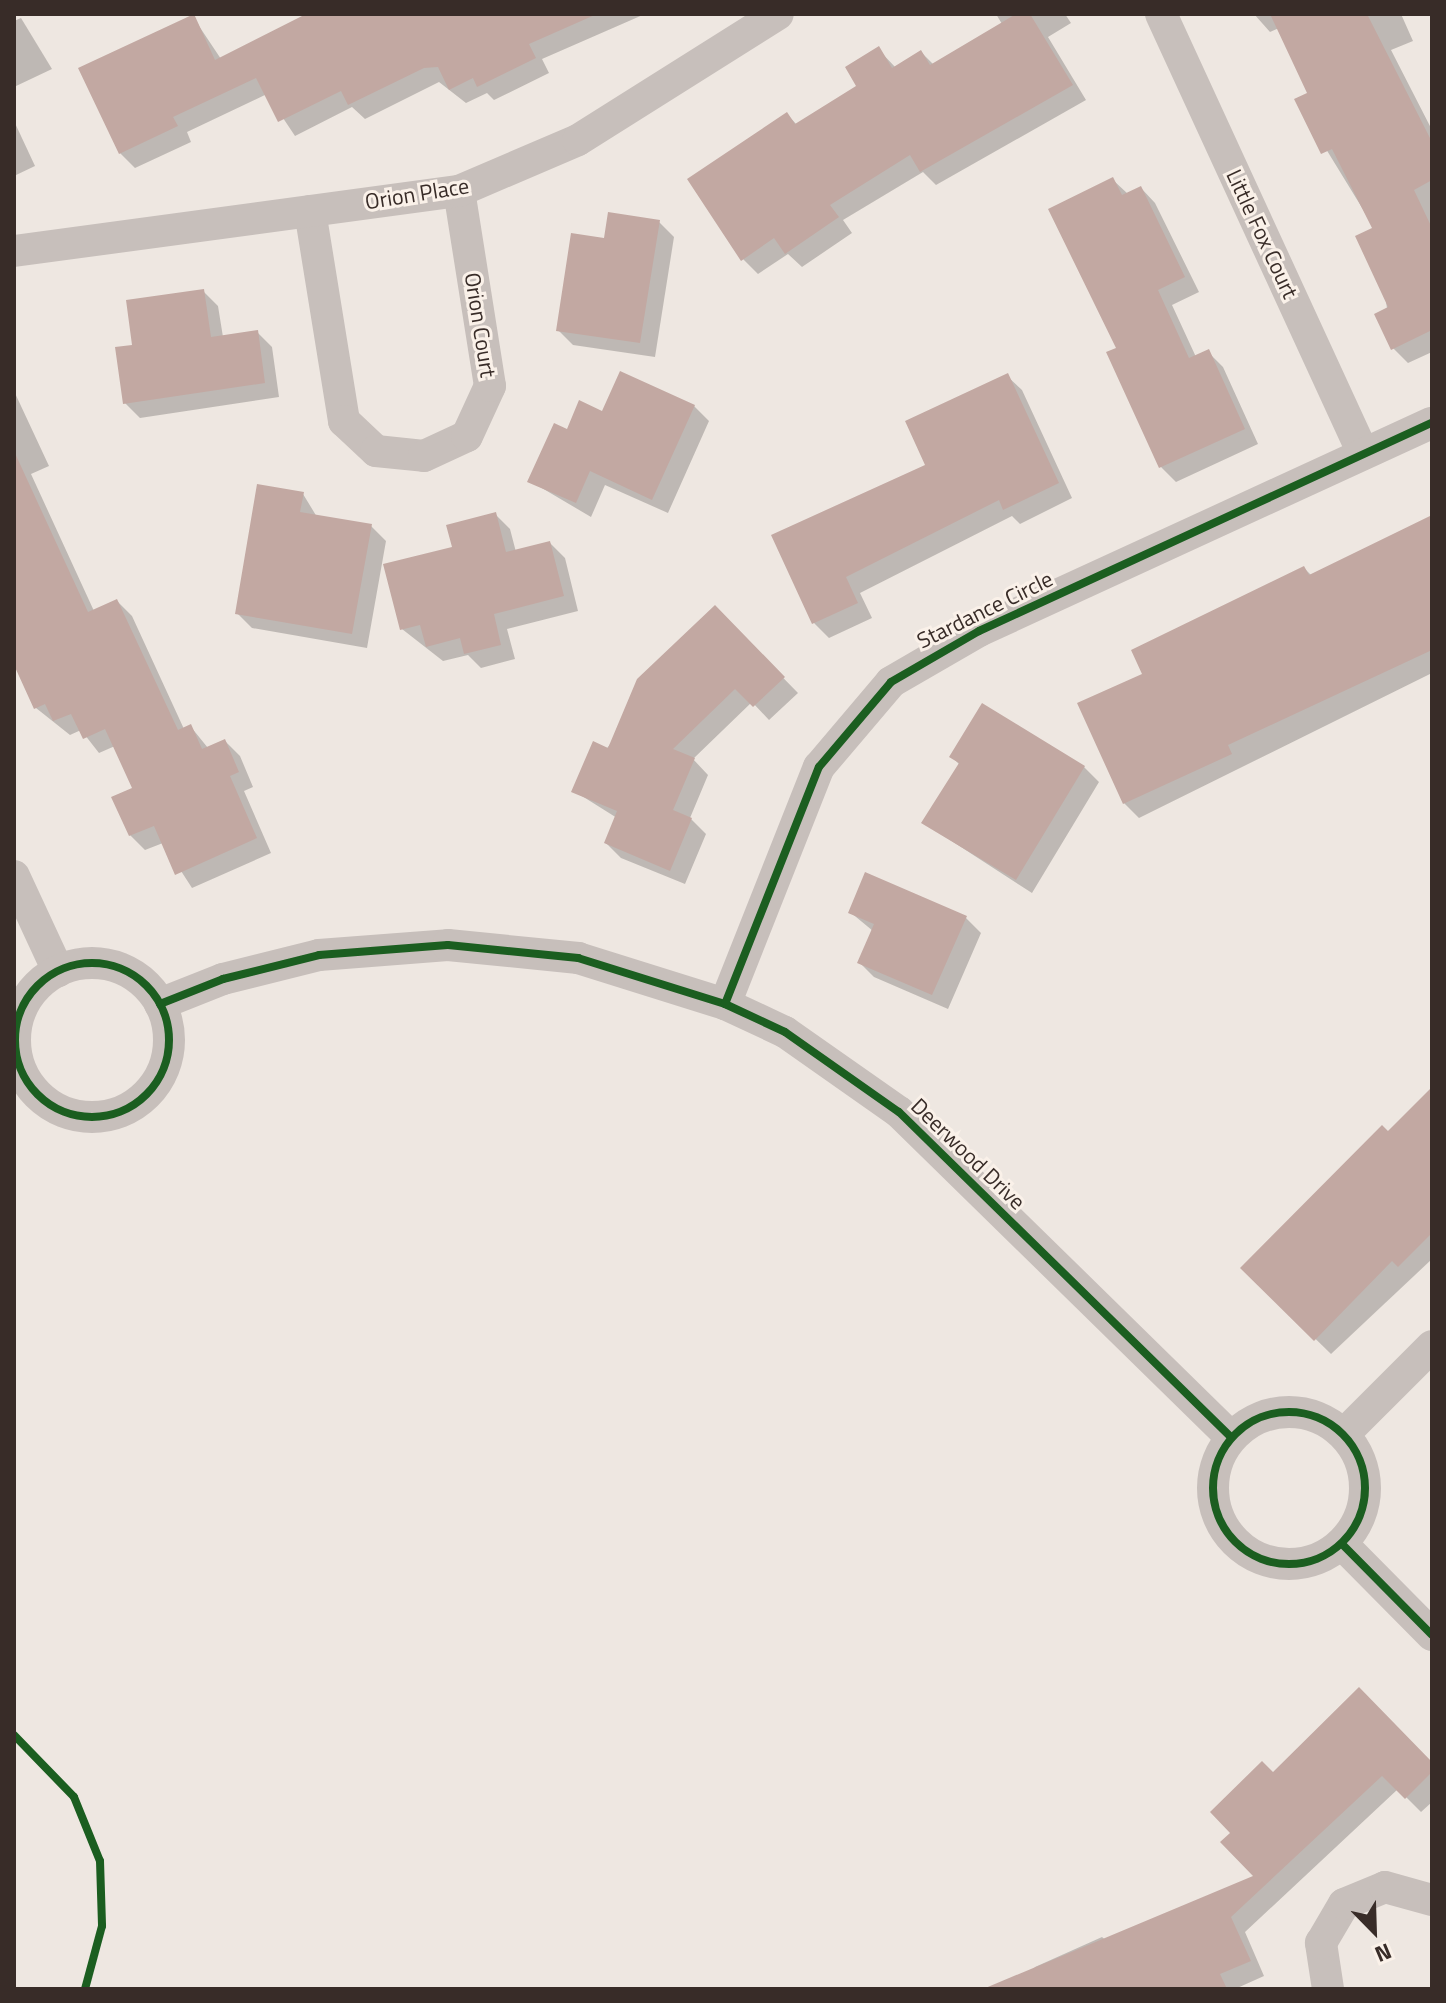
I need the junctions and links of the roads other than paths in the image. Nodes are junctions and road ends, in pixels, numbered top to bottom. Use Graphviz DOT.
graph roads {
  1 [pos="778,14"];
  2 [pos="1161,14"];
  3 [pos="459,191"];
  4 [pos="310,211"];
  5 [pos="14,251"];
  6 [pos="1432,423"];
  7 [pos="1363,454"];
  8 [pos="14,876"];
  9 [pos="58,971"];
  10 [pos="160,1004"];
  11 [pos="725,1004"];
  12 [pos="17,1072"];
  13 [pos="1432,1346"];
  14 [pos="1344,1434"];
  15 [pos="1231,1437"];
  16 [pos="1342,1544"];
  17 [pos="1432,1635"];
  18 [pos="1432,1900"];
  19 [pos="1328,1989"];
  1 -- 3 [label="street, Orion Place"];
  2 -- 7 [label="street, Little Fox Court"];
  3 -- 4 [label="street, Orion Place"];
  3 -- 4 [label="street, Orion Court"];
  4 -- 5 [label="street, Orion Place"];
  6 -- 7 [label="street, Stardance Circle"];
  7 -- 11 [label="street, Stardance Circle"];
  8 -- 9 [label="street"];
  9 -- 10 [label="street"];
  9 -- 12 [label="street"];
  10 -- 11 [label="street, Deerwood Drive"];
  10 -- 12 [label="street"];
  11 -- 15 [label="street, Deerwood Drive"];
  13 -- 14 [label="street"];
  14 -- 15 [label="street"];
  14 -- 16 [label="street"];
  15 -- 16 [label="street"];
  16 -- 17 [label="street"];
  18 -- 19 [label="street"];
}
